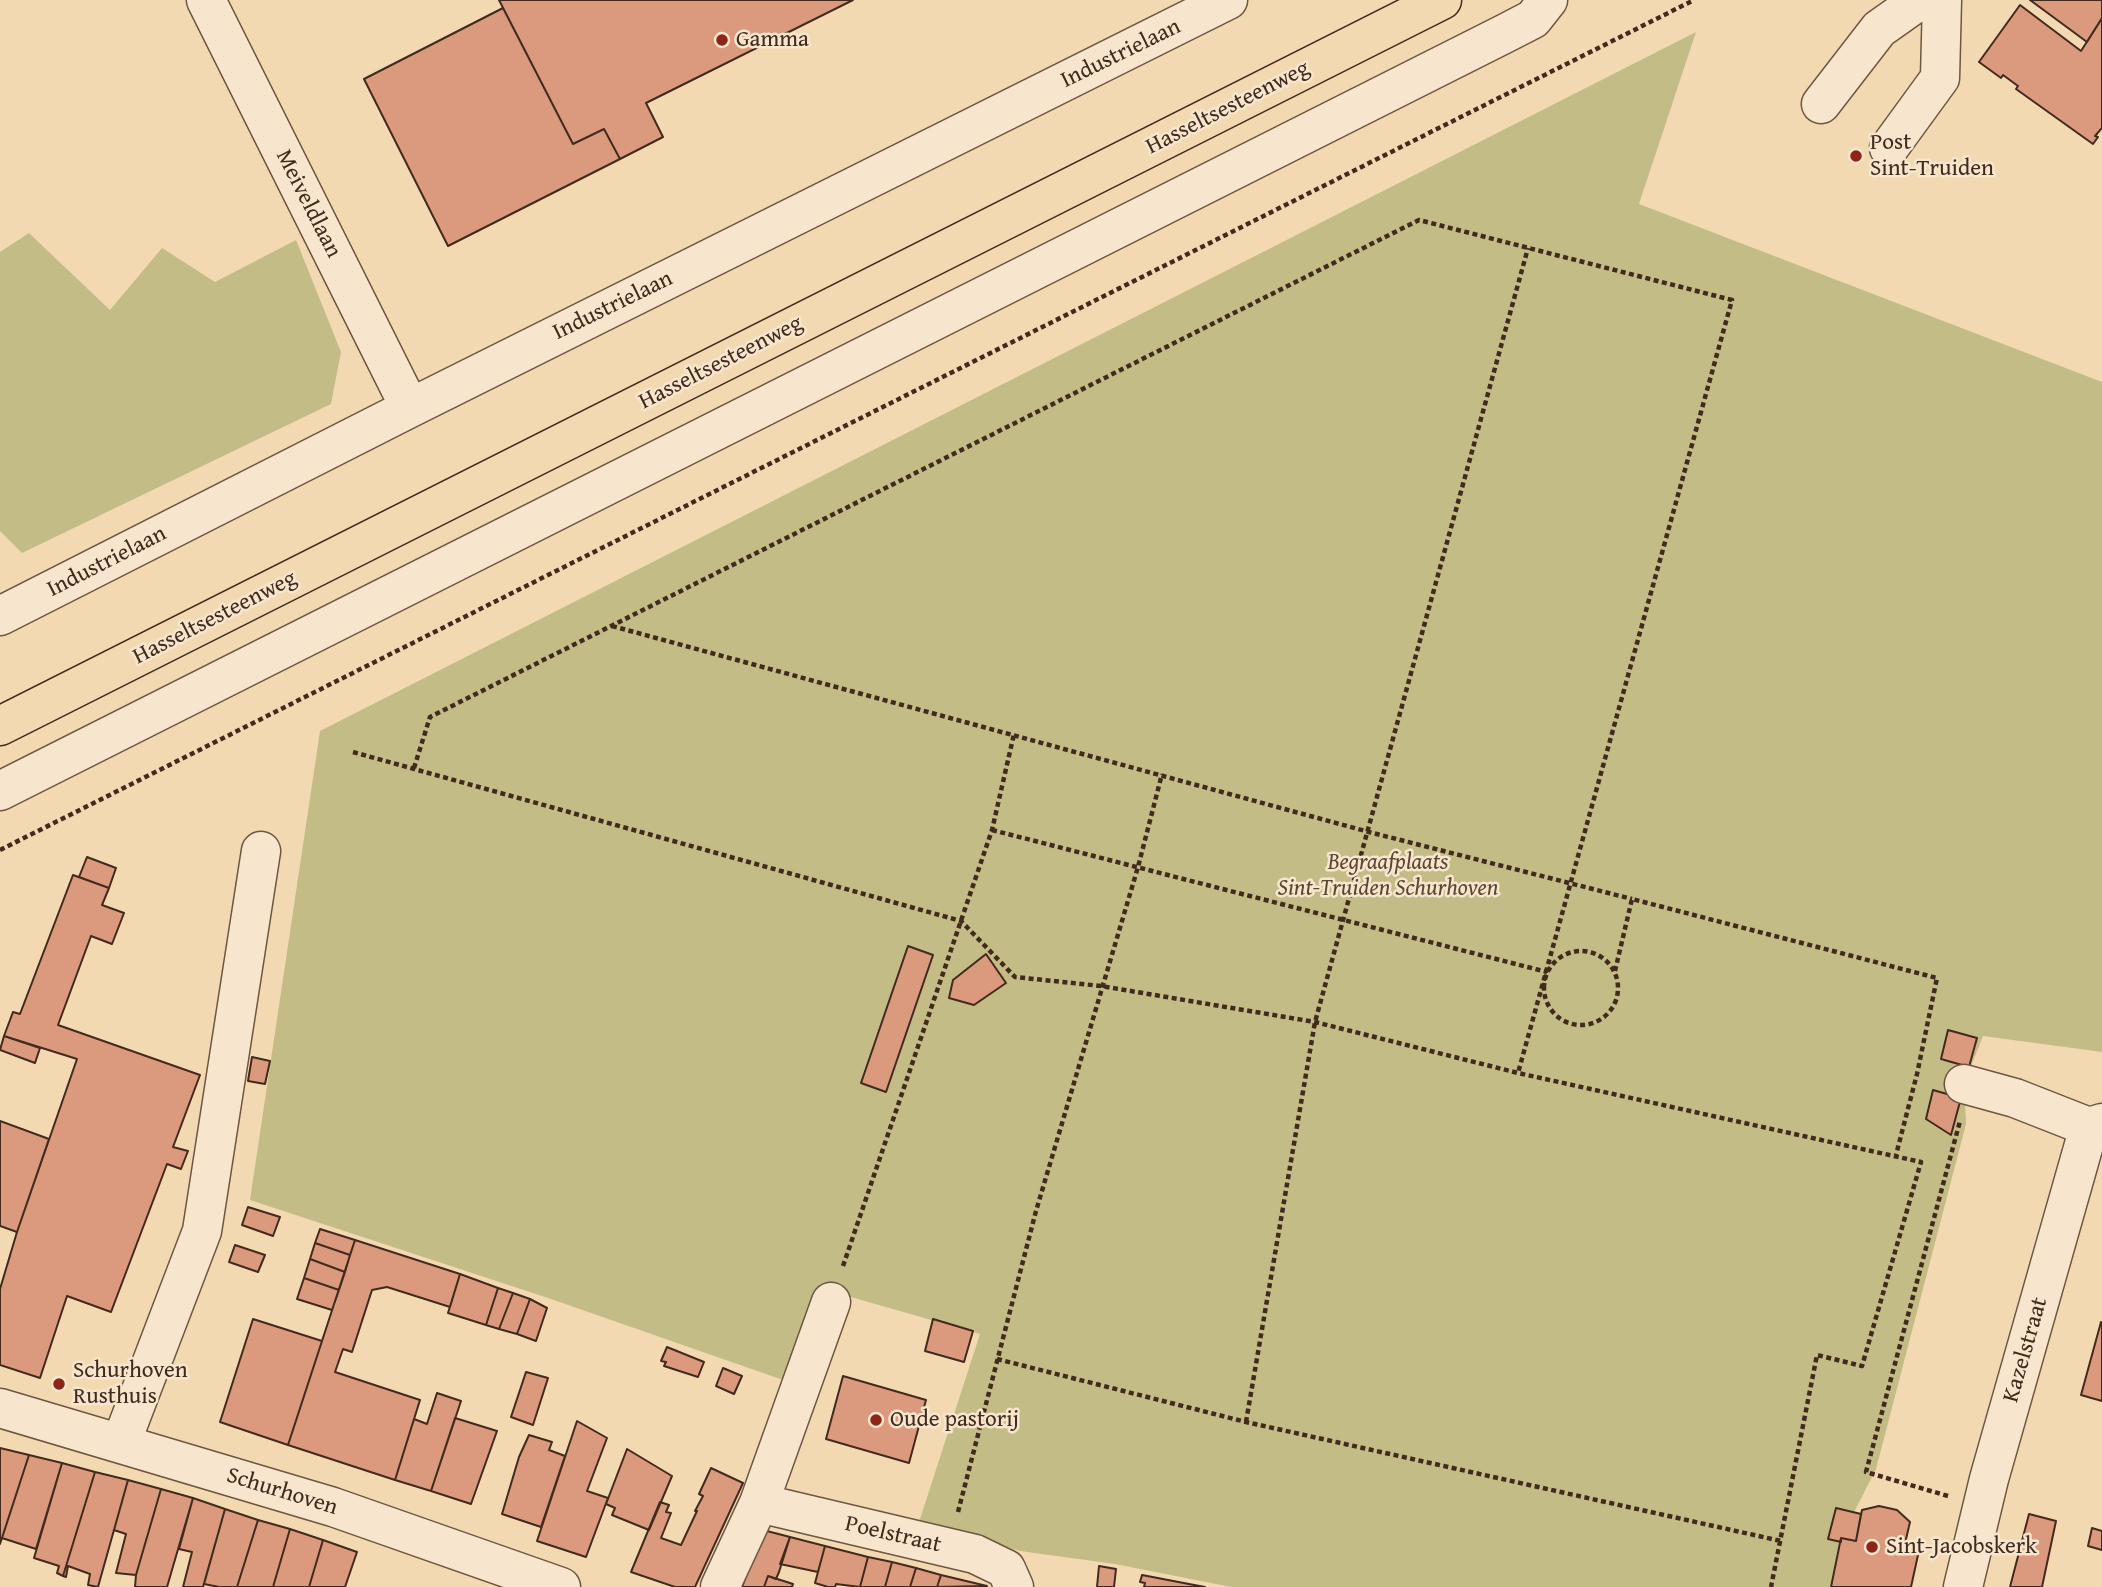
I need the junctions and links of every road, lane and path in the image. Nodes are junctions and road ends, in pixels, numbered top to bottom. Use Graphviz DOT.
graph roads {
  1 [pos="206,0"];
  2 [pos="1228,0"];
  3 [pos="1391,0"];
  4 [pos="1442,0"];
  5 [pos="1548,0"];
  6 [pos="1694,0"];
  7 [pos="1920,0"];
  8 [pos="1941,0"];
  9 [pos="1821,104"];
  10 [pos="1889,148"];
  11 [pos="1528,248"];
  12 [pos="410,408"];
  13 [pos="0,616"];
  14 [pos="612,626"];
  15 [pos="0,702"];
  16 [pos="0,726"];
  17 [pos="1014,734"];
  18 [pos="354,752"];
  19 [pos="414,768"];
  20 [pos="1162,774"];
  21 [pos="0,791"];
  22 [pos="992,830"];
  23 [pos="1369,832"];
  24 [pos="0,850"];
  25 [pos="261,851"];
  26 [pos="1138,867"];
  27 [pos="1572,884"];
  28 [pos="1632,899"];
  29 [pos="1342,920"];
  30 [pos="961,921"];
  31 [pos="1615,971"];
  32 [pos="1547,972"];
  33 [pos="1101,986"];
  34 [pos="1315,1023"];
  35 [pos="1518,1073"];
  36 [pos="1967,1085"];
  37 [pos="2096,1125"];
  38 [pos="1896,1155"];
  39 [pos="831,1302"];
  40 [pos="998,1359"];
  41 [pos="0,1408"];
  42 [pos="1246,1422"];
  43 [pos="121,1443"];
  44 [pos="759,1503"];
  45 [pos="1983,1506"];
  46 [pos="956,1519"];
  47 [pos="1781,1541"];
  48 [pos="561,1587"];
  49 [pos="720,1587"];
  50 [pos="1014,1587"];
  51 [pos="1771,1587"];
  52 [pos="1963,1587"];
  1 -- 12 [label="street, Meiveldlaan"];
  2 -- 12 [label="street, Industrielaan"];
  3 -- 15 [label="main road, Hasseltsesteenweg"];
  4 -- 16 [label="main road, Hasseltsesteenweg"];
  5 -- 21 [label="street"];
  6 -- 24 [label="path"];
  7 -- 9 [label="street"];
  8 -- 10 [label="street"];
  11 -- 14 [label="path"];
  11 -- 23 [label="path"];
  11 -- 27 [label="path"];
  12 -- 13 [label="street, Industrielaan"];
  14 -- 17 [label="path"];
  14 -- 19 [label="path"];
  17 -- 20 [label="path"];
  17 -- 22 [label="path"];
  18 -- 19 [label="path"];
  19 -- 30 [label="path"];
  20 -- 23 [label="path"];
  20 -- 26 [label="path"];
  22 -- 26 [label="path"];
  22 -- 30 [label="path"];
  23 -- 27 [label="path"];
  23 -- 29 [label="path"];
  25 -- 43 [label="street"];
  26 -- 29 [label="path"];
  26 -- 33 [label="path"];
  27 -- 28 [label="path"];
  27 -- 32 [label="path"];
  28 -- 31 [label="path"];
  28 -- 38 [label="path"];
  29 -- 32 [label="path"];
  29 -- 34 [label="path"];
  30 -- 33 [label="path"];
  30 -- 39 [label="path"];
  31 -- 32 [label="path"];
  31 -- 32 [label="path"];
  32 -- 35 [label="path"];
  33 -- 34 [label="path"];
  33 -- 40 [label="path"];
  34 -- 35 [label="path"];
  34 -- 42 [label="path"];
  35 -- 38 [label="path"];
  36 -- 37 [label="street"];
  36 -- 45 [label="path"];
  37 -- 45 [label="street, Kazelstraat"];
  38 -- 47 [label="path"];
  39 -- 44 [label="street"];
  40 -- 42 [label="path"];
  40 -- 46 [label="path"];
  41 -- 43 [label="street, Schurhoven"];
  42 -- 47 [label="path"];
  43 -- 48 [label="street, Schurhoven"];
  44 -- 49 [label="street"];
  44 -- 50 [label="street, Poelstraat"];
  45 -- 52 [label="street, Kazelstraat"];
  47 -- 51 [label="path"];
}
